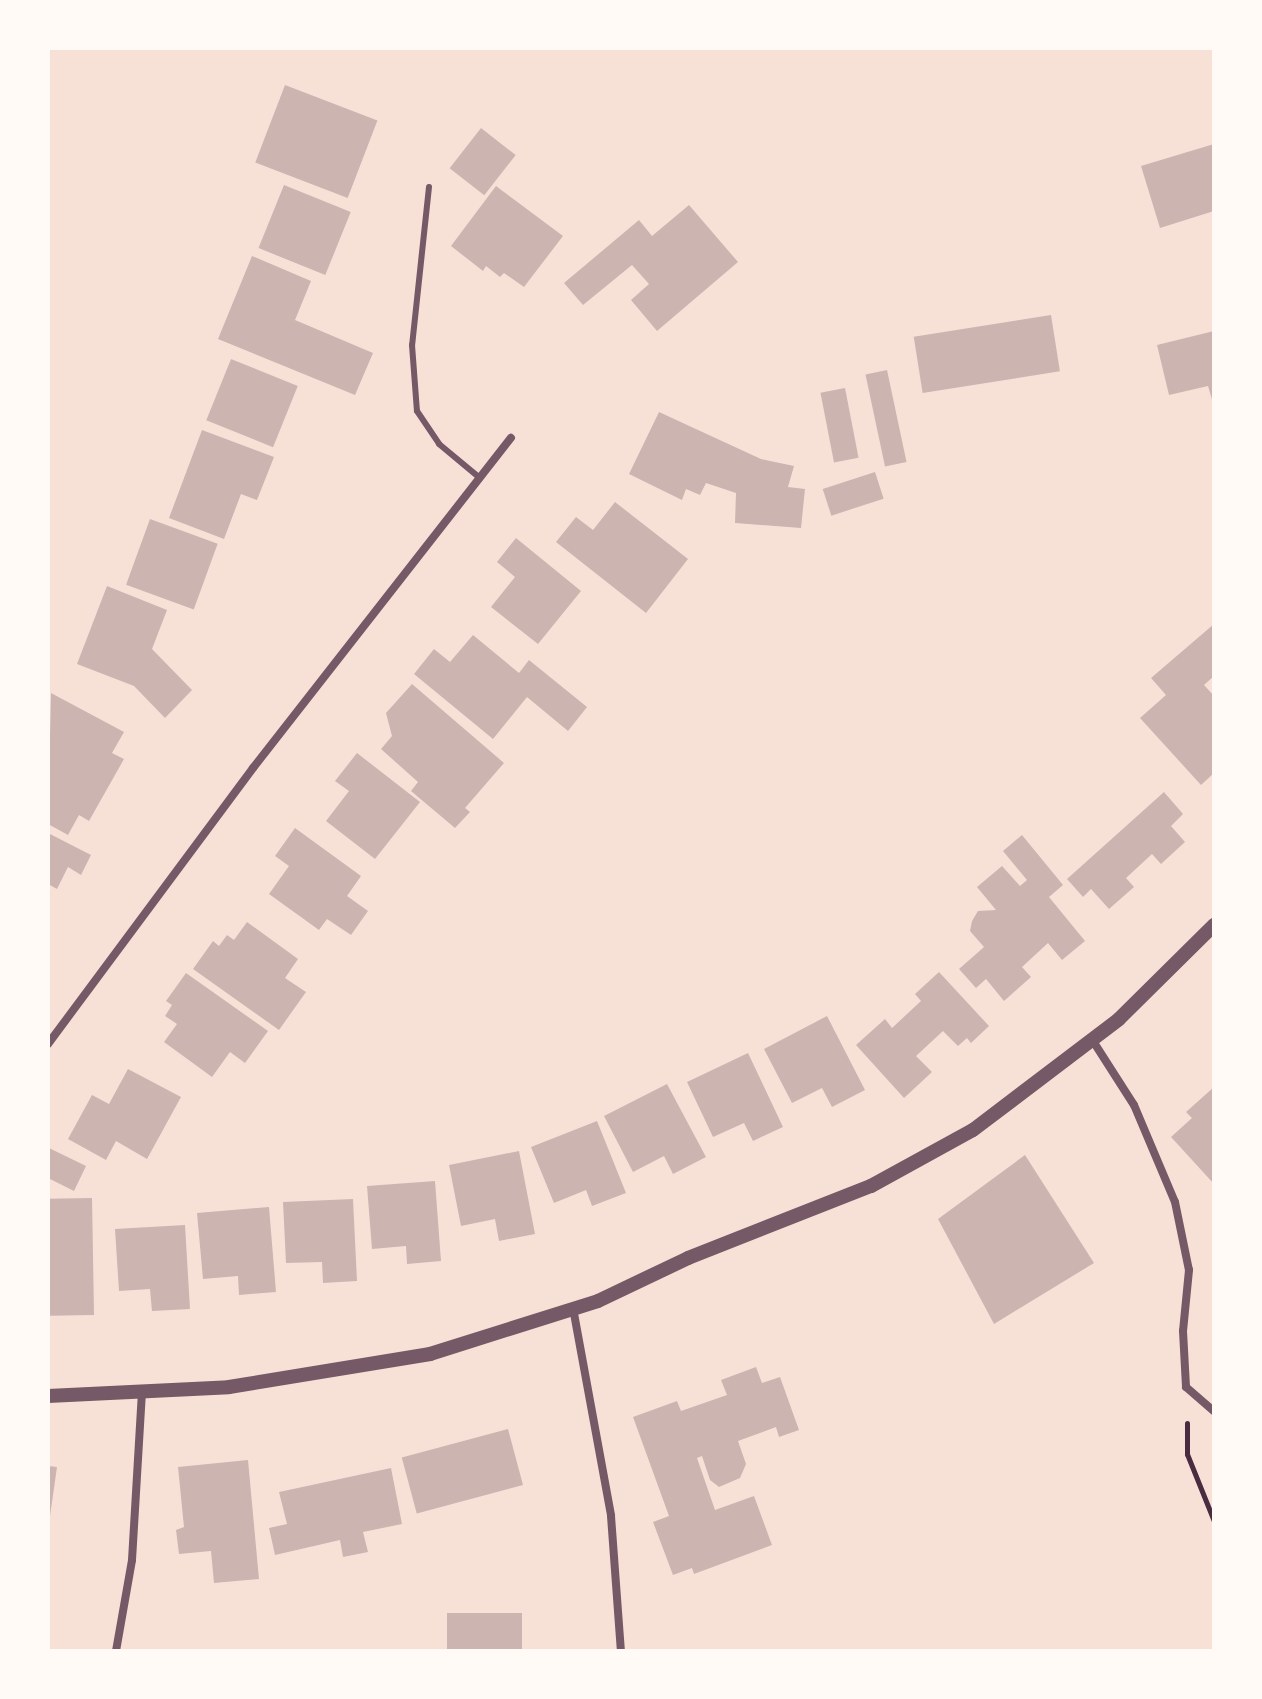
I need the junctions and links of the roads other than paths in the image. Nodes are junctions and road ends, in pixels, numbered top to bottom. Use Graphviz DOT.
graph roads {
  1 [pos="429,187"];
  2 [pos="511,438"];
  3 [pos="480,478"];
  4 [pos="1214,925"];
  5 [pos="1093,1041"];
  6 [pos="48,1044"];
  7 [pos="573,1308"];
  8 [pos="142,1393"];
  9 [pos="48,1396"];
  10 [pos="1214,1411"];
  11 [pos="116,1651"];
  12 [pos="621,1651"];
  1 -- 3 [label="lane"];
  2 -- 3 [label="street"];
  3 -- 6 [label="street"];
  4 -- 5 [label="street"];
  5 -- 7 [label="street"];
  5 -- 10 [label="street"];
  7 -- 8 [label="street"];
  7 -- 12 [label="street"];
  8 -- 9 [label="street"];
  8 -- 11 [label="street"];
}
